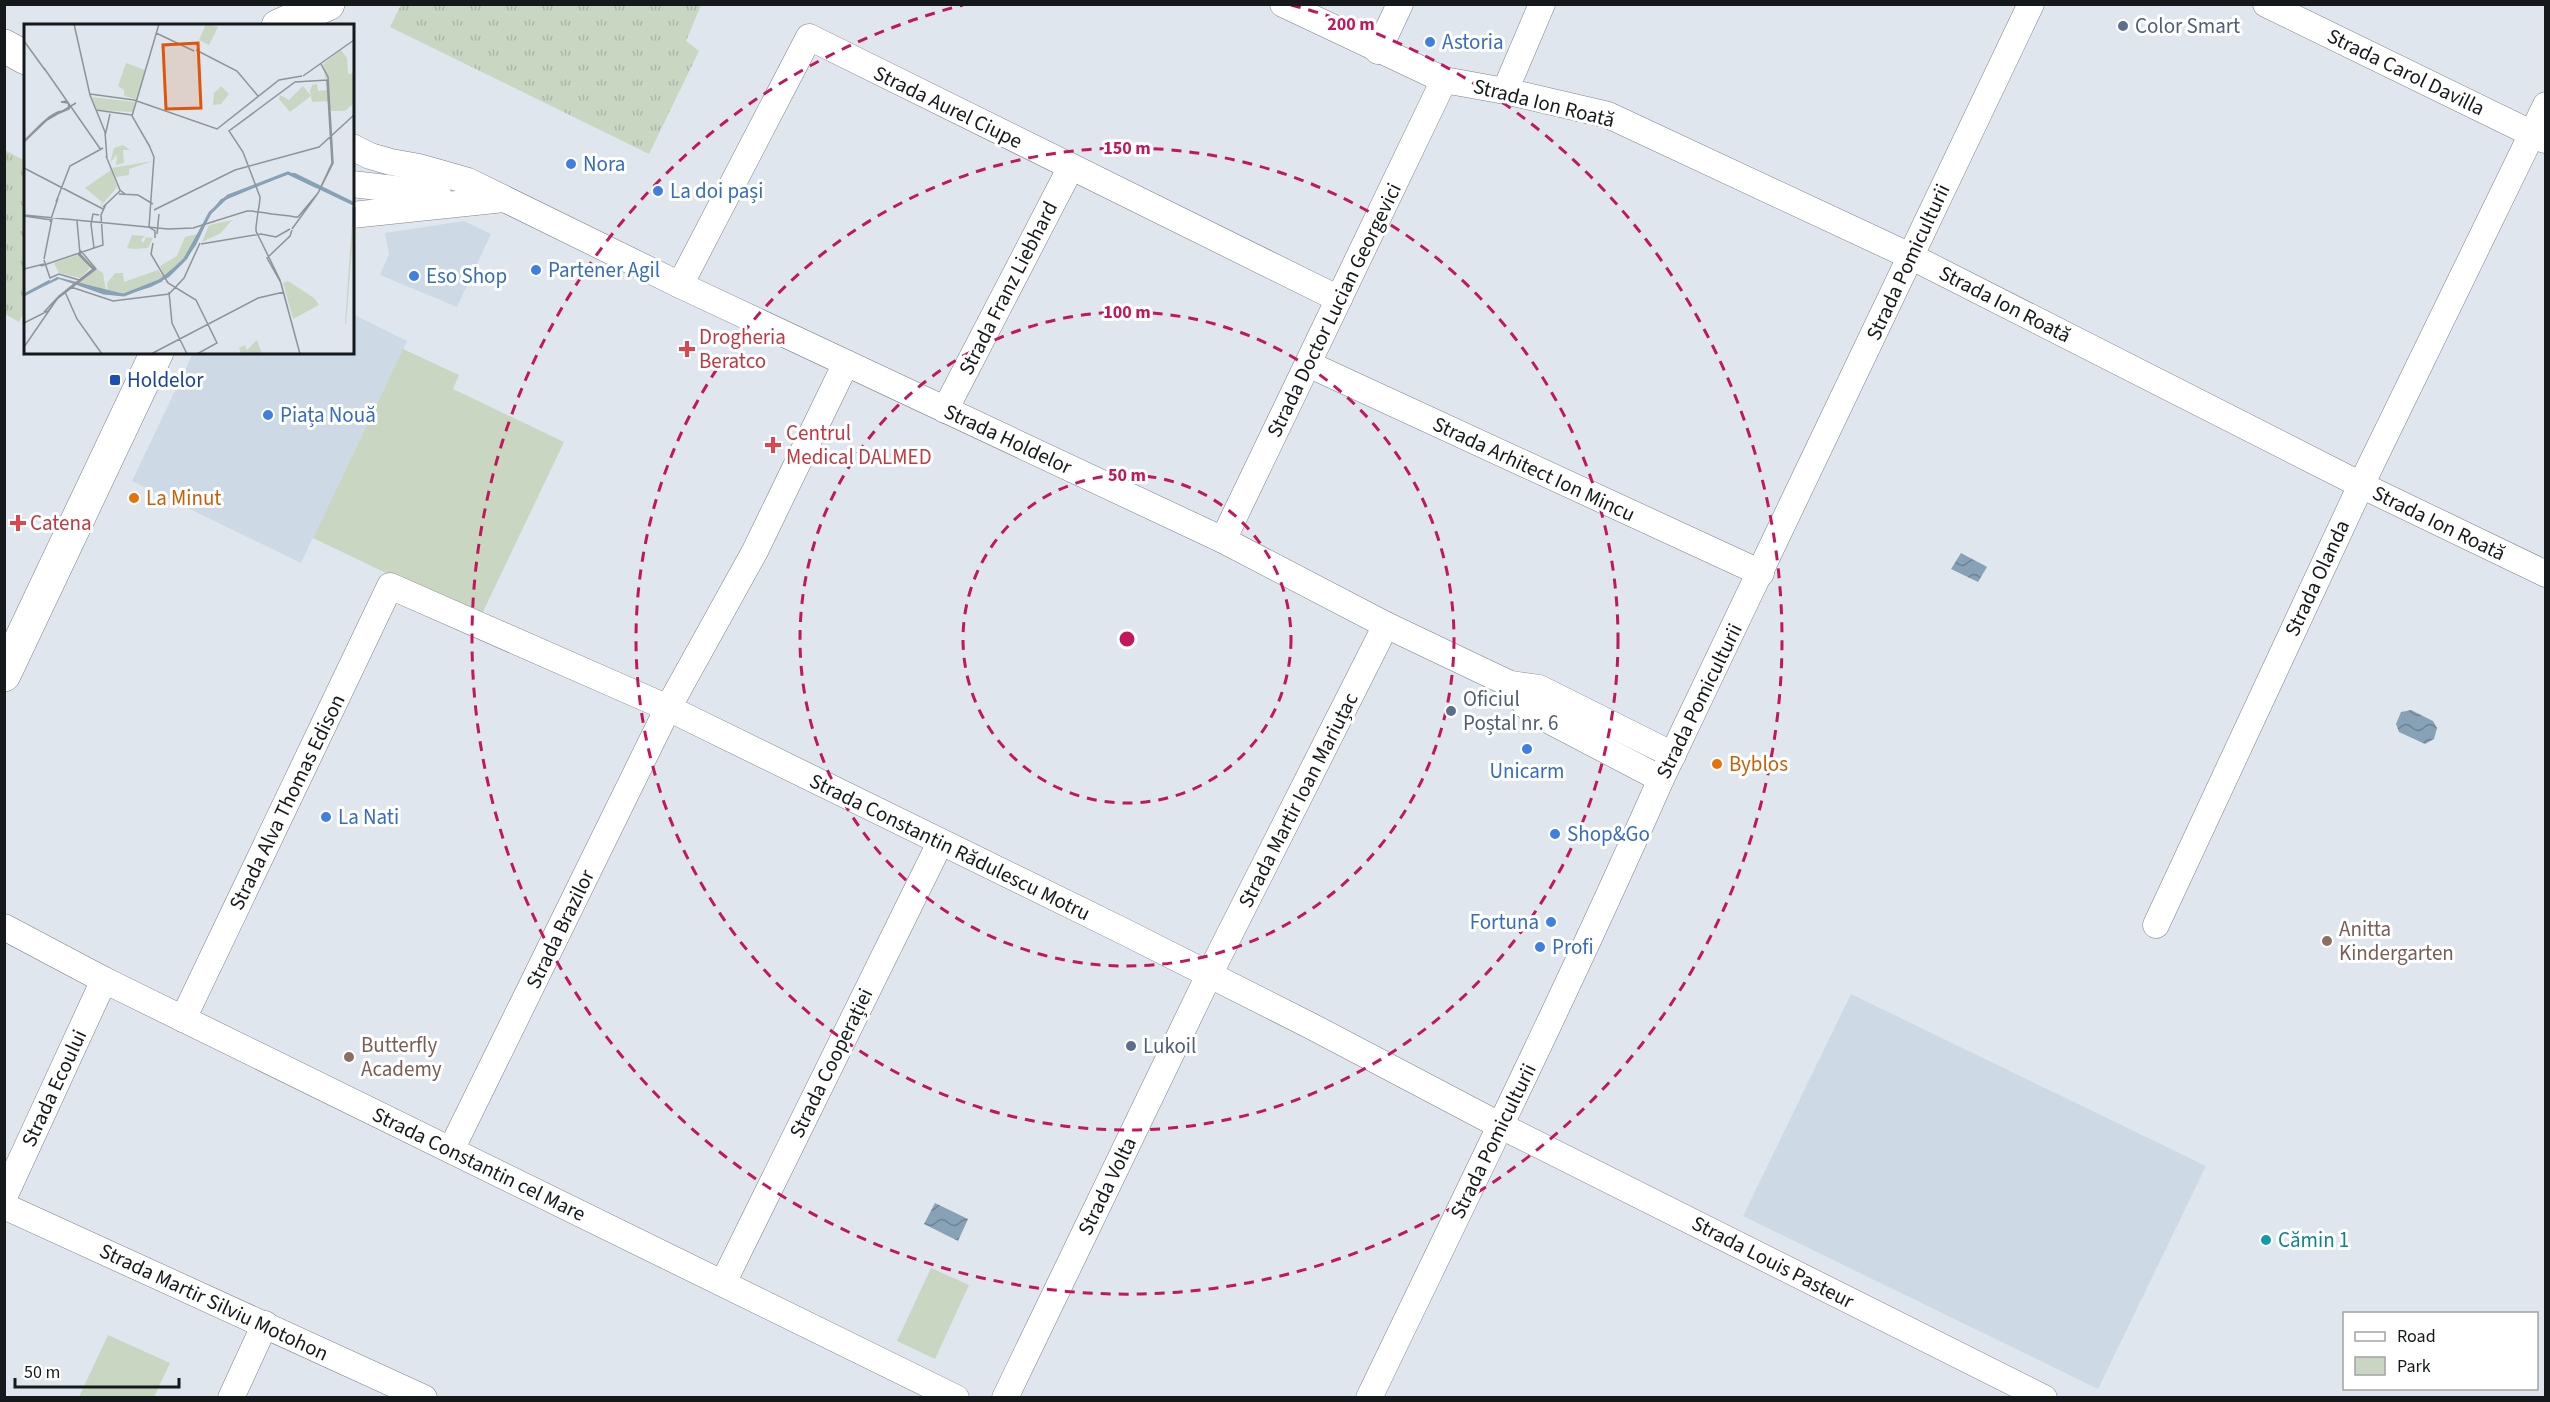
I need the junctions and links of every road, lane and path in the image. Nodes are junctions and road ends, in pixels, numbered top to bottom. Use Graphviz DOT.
graph roads {
  1 [pos="331,4"];
  2 [pos="1283,4"];
  3 [pos="1400,4"];
  4 [pos="1542,4"];
  5 [pos="2031,4"];
  6 [pos="2266,4"];
  7 [pos="284,24"];
  8 [pos="317,24"];
  9 [pos="327,24"];
  10 [pos="4,46"];
  11 [pos="1378,51"];
  12 [pos="24,57"];
  13 [pos="1444,80"];
  14 [pos="1505,91"];
  15 [pos="2546,105"];
  16 [pos="2539,137"];
  17 [pos="354,148"];
  18 [pos="1071,167"];
  19 [pos="354,184"];
  20 [pos="505,199"];
  21 [pos="354,215"];
  22 [pos="1910,256"];
  23 [pos="680,285"];
  24 [pos="1339,299"];
  25 [pos="155,354"];
  26 [pos="846,363"];
  27 [pos="1308,364"];
  28 [pos="945,410"];
  29 [pos="2361,485"];
  30 [pos="1223,540"];
  31 [pos="1761,573"];
  32 [pos="2546,574"];
  33 [pos="390,586"];
  34 [pos="1386,624"];
  35 [pos="4,675"];
  36 [pos="1510,684"];
  37 [pos="668,708"];
  38 [pos="1673,754"];
  39 [pos="1661,779"];
  40 [pos="940,843"];
  41 [pos="2156,925"];
  42 [pos="4,927"];
  43 [pos="1209,975"];
  44 [pos="104,980"];
  45 [pos="183,1019"];
  46 [pos="1501,1126"];
  47 [pos="452,1150"];
  48 [pos="4,1197"];
  49 [pos="4,1206"];
  50 [pos="723,1283"];
  51 [pos="265,1324"];
  52 [pos="231,1398"];
  53 [pos="424,1398"];
  54 [pos="956,1398"];
  55 [pos="1005,1398"];
  56 [pos="1369,1398"];
  57 [pos="2044,1398"];
  1 -- 7 [label="main road"];
  1 -- 8 [label="main road"];
  1 -- 9 [label="main road"];
  2 -- 11 [label="street, Strada Ion Roată"];
  3 -- 11 [label="street"];
  4 -- 14 [label="street"];
  5 -- 22 [label="street, Strada Pomiculturii"];
  6 -- 16 [label="street, Strada Carol Davilla"];
  10 -- 12 [label="main road"];
  11 -- 13 [label="street, Strada Ion Roată"];
  13 -- 14 [label="street, Strada Ion Roată"];
  13 -- 24 [label="street, Strada Doctor Lucian Georgevici"];
  14 -- 22 [label="street, Strada Ion Roată"];
  15 -- 16 [label="street, Strada Olanda"];
  16 -- 29 [label="street, Strada Olanda"];
  17 -- 20 [label="street, Strada Holdelor"];
  18 -- 23 [label="street, Strada Aurel Ciupe"];
  18 -- 24 [label="street, Strada Aurel Ciupe"];
  18 -- 28 [label="street, Strada Franz Liebhard"];
  19 -- 20 [label="street, Strada Holdelor"];
  20 -- 21 [label="street"];
  20 -- 23 [label="street, Strada Holdelor"];
  22 -- 29 [label="street, Strada Ion Roată"];
  22 -- 31 [label="street, Strada Pomiculturii"];
  23 -- 26 [label="street, Strada Holdelor"];
  24 -- 27 [label="street, Strada Doctor Lucian Georgevici"];
  25 -- 35 [label="main road"];
  26 -- 28 [label="street, Strada Holdelor"];
  26 -- 37 [label="street, Strada Brazilor"];
  27 -- 30 [label="street, Strada Doctor Lucian Georgevici"];
  27 -- 31 [label="street, Strada Arhitect Ion Mincu"];
  28 -- 30 [label="street, Strada Holdelor"];
  29 -- 32 [label="street, Strada Ion Roată"];
  29 -- 41 [label="street, Strada Olanda"];
  30 -- 34 [label="street, Strada Holdelor"];
  31 -- 38 [label="street, Strada Pomiculturii"];
  33 -- 37 [label="street, Strada Constantin Rădulescu Motru"];
  33 -- 45 [label="street, Strada Alva Thomas Edison"];
  34 -- 36 [label="street, Strada Holdelor"];
  34 -- 43 [label="street, Strada Martir Ioan Mariuțac"];
  36 -- 38 [label="street, Strada Holdelor"];
  36 -- 39 [label="street, Strada Holdelor"];
  37 -- 40 [label="street, Strada Constantin Rădulescu Motru"];
  37 -- 47 [label="street, Strada Brazilor"];
  38 -- 39 [label="street, Strada Pomiculturii"];
  39 -- 46 [label="street, Strada Pomiculturii"];
  40 -- 43 [label="street, Strada Constantin Rădulescu Motru"];
  40 -- 50 [label="street, Strada Cooperației"];
  42 -- 44 [label="street, Strada Constantin cel Mare"];
  43 -- 46 [label="street, Strada Constantin Rădulescu Motru"];
  43 -- 55 [label="street, Strada Volta"];
  44 -- 45 [label="street, Strada Constantin cel Mare"];
  44 -- 48 [label="street, Strada Ecoului"];
  45 -- 47 [label="street, Strada Constantin cel Mare"];
  46 -- 56 [label="street, Strada Pomiculturii"];
  46 -- 57 [label="street, Strada Louis Pasteur"];
  47 -- 50 [label="street, Strada Constantin cel Mare"];
  49 -- 51 [label="street, Strada Martir Silviu Motohon"];
  50 -- 54 [label="street, Strada Constantin cel Mare"];
  51 -- 52 [label="street"];
  51 -- 53 [label="street, Strada Martir Silviu Motohon"];
}
